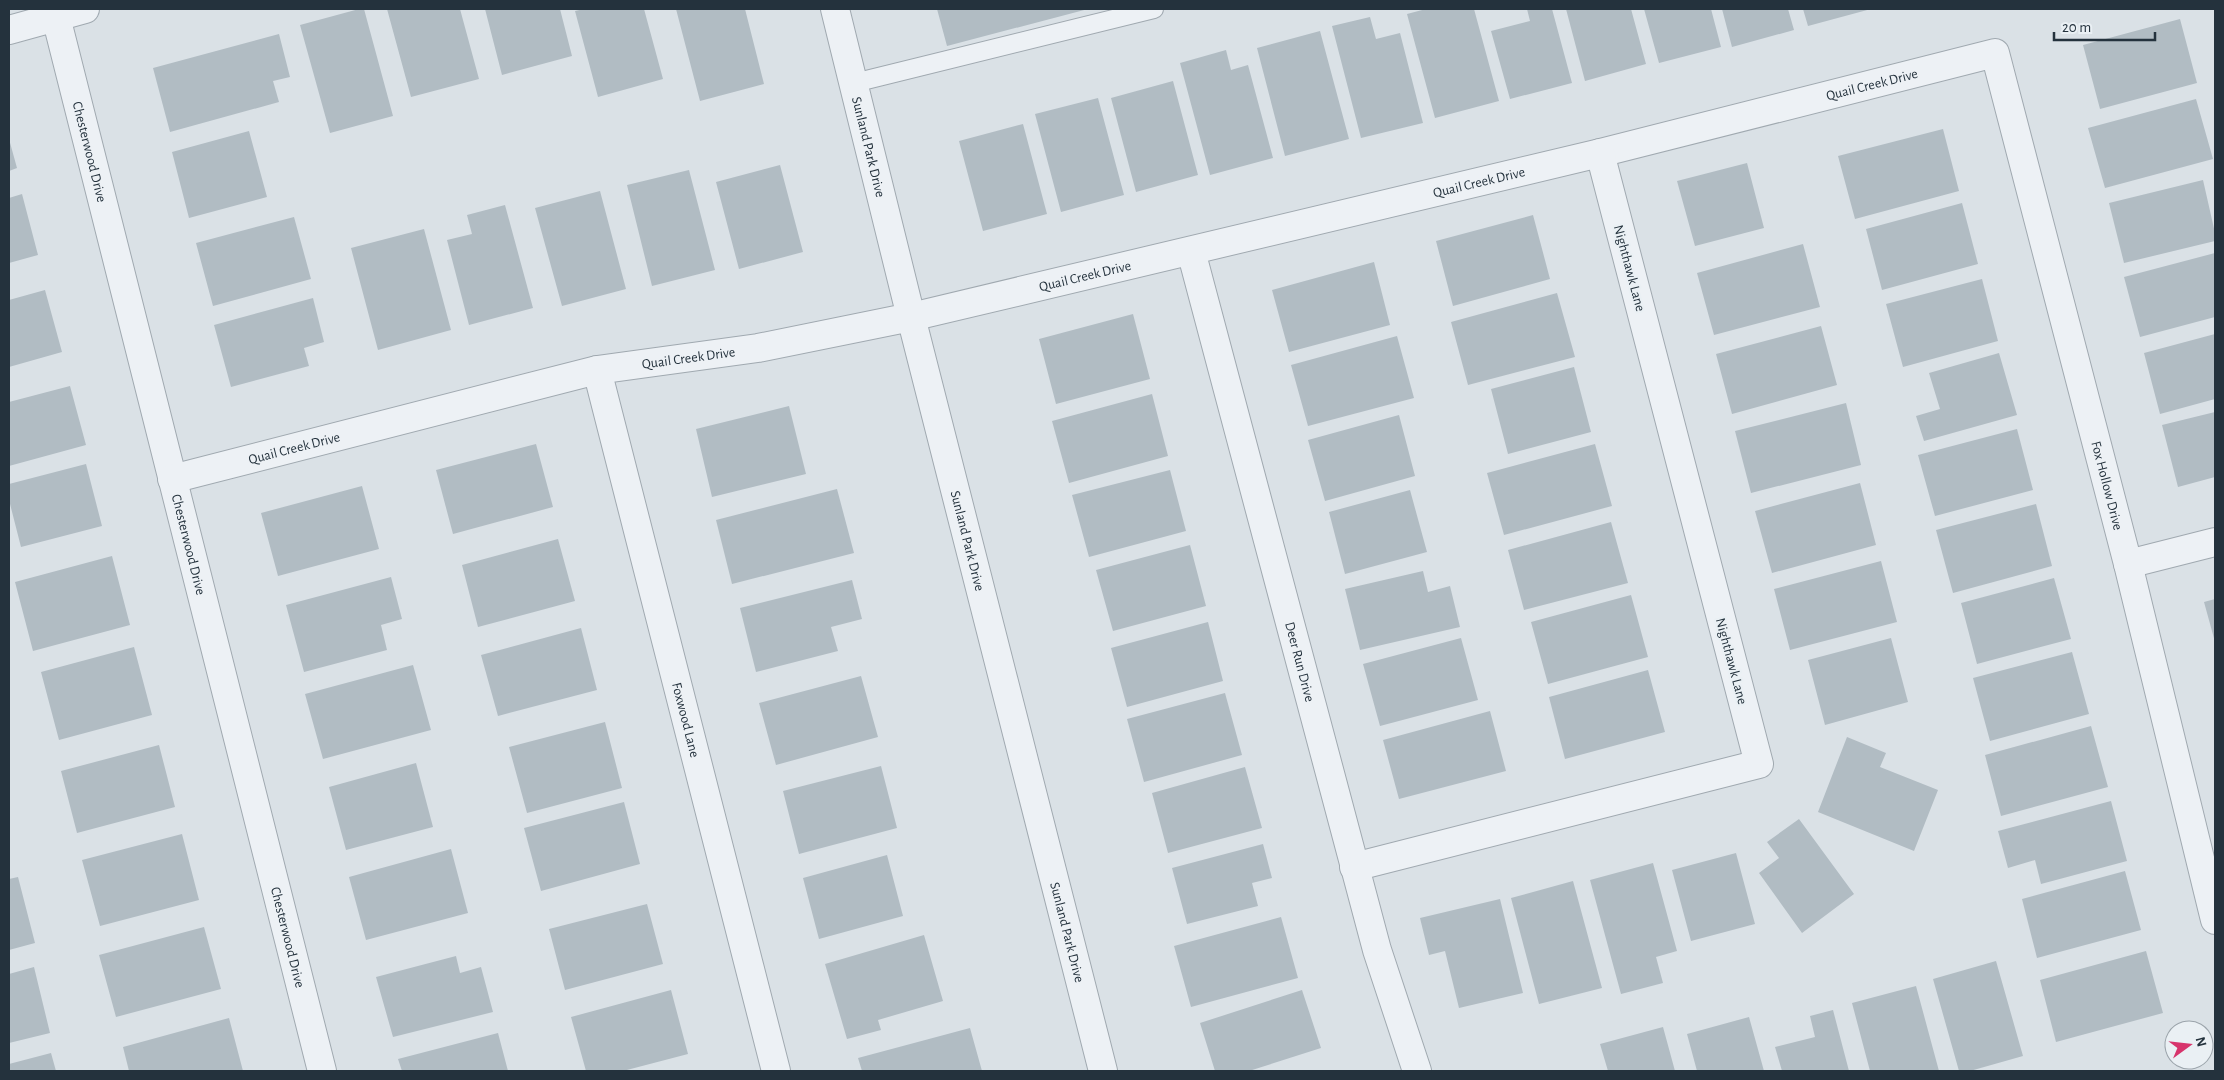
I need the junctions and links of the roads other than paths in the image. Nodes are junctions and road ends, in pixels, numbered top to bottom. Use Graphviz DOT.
graph roads {
  1 [pos="86,9"];
  2 [pos="835,9"];
  3 [pos="1154,9"];
  4 [pos="56,17"];
  5 [pos="9,30"];
  6 [pos="1995,53"];
  7 [pos="854,83"];
  8 [pos="1600,153"];
  9 [pos="1191,250"];
  10 [pos="911,317"];
  11 [pos="597,370"];
  12 [pos="172,479"];
  13 [pos="2215,542"];
  14 [pos="2128,564"];
  15 [pos="1354,867"];
  16 [pos="2215,920"];
  17 [pos="322,1071"];
  18 [pos="776,1071"];
  19 [pos="1103,1071"];
  20 [pos="1417,1071"];
  1 -- 4 [label="street"];
  2 -- 7 [label="street, Sunland Park Drive"];
  3 -- 7 [label="lane"];
  4 -- 5 [label="street"];
  4 -- 12 [label="street, Chesterwood Drive"];
  6 -- 8 [label="street, Quail Creek Drive"];
  6 -- 14 [label="street, Fox Hollow Drive"];
  7 -- 10 [label="street, Sunland Park Drive"];
  8 -- 9 [label="street, Quail Creek Drive"];
  8 -- 15 [label="street, Nighthawk Lane"];
  9 -- 10 [label="street, Quail Creek Drive"];
  9 -- 15 [label="street, Deer Run Drive"];
  10 -- 11 [label="street, Quail Creek Drive"];
  10 -- 19 [label="street, Sunland Park Drive"];
  11 -- 12 [label="street, Quail Creek Drive"];
  11 -- 18 [label="street, Foxwood Lane"];
  12 -- 17 [label="street, Chesterwood Drive"];
  13 -- 14 [label="street"];
  14 -- 16 [label="street, Fox Hollow Drive"];
  15 -- 20 [label="street, Deer Run Drive"];
}
